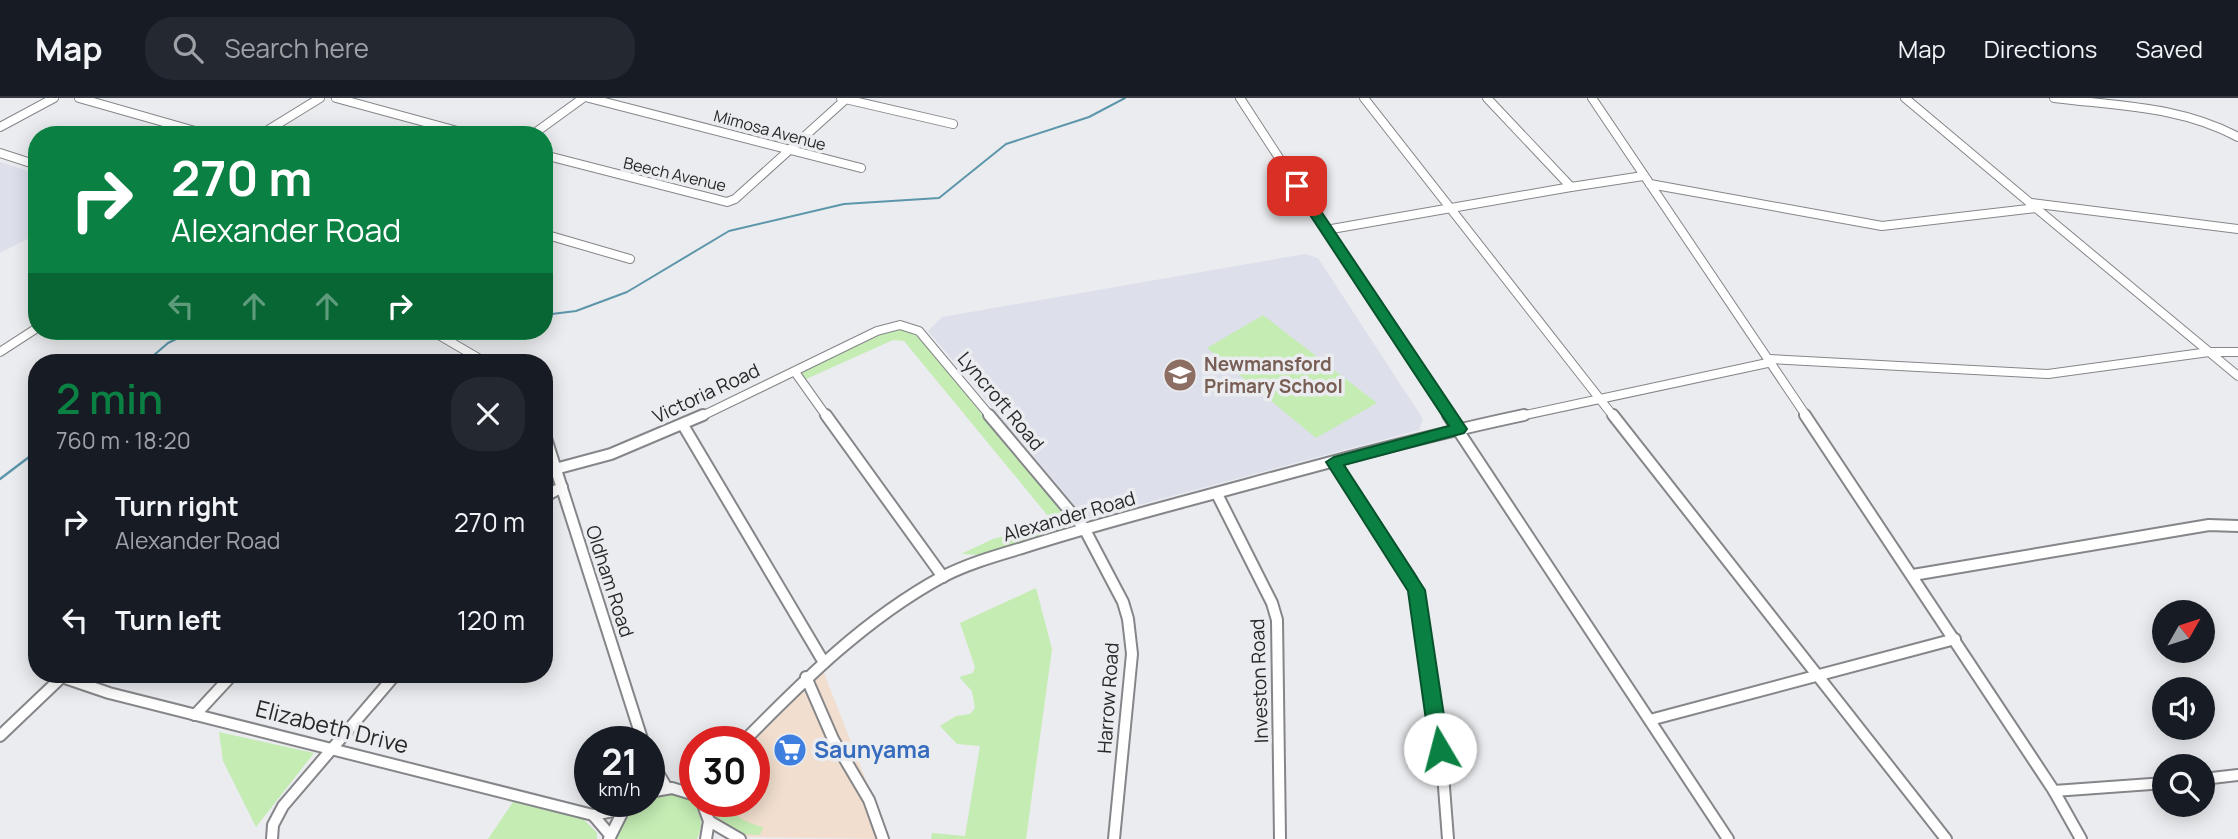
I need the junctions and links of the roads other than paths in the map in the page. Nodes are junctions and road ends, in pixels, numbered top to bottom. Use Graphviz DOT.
graph roads {
  1 [pos="54,98"];
  2 [pos="79,98"];
  3 [pos="320,98"];
  4 [pos="336,98"];
  5 [pos="583,98"];
  6 [pos="589,98"];
  7 [pos="845,98"];
  8 [pos="1240,98"];
  9 [pos="1364,98"];
  10 [pos="1487,98"];
  11 [pos="1592,98"];
  12 [pos="1905,98"];
  13 [pos="2053,98"];
  14 [pos="953,124"];
  15 [pos="177,126"];
  16 [pos="275,126"];
  17 [pos="439,126"];
  18 [pos="544,126"];
  19 [pos="0,127"];
  20 [pos="2238,137"];
  21 [pos="791,149"];
  22 [pos="0,153"];
  23 [pos="553,157"];
  24 [pos="28,162"];
  25 [pos="861,168"];
  26 [pos="1646,180"];
  27 [pos="1571,187"];
  28 [pos="2033,205"];
  29 [pos="1451,208"];
  30 [pos="2238,229"];
  31 [pos="1326,230"];
  32 [pos="553,237"];
  33 [pos="630,259"];
  34 [pos="877,331"];
  35 [pos="28,334"];
  36 [pos="447,340"];
  37 [pos="0,352"];
  38 [pos="2209,352"];
  39 [pos="2238,352"];
  40 [pos="471,354"];
  41 [pos="1771,360"];
  42 [pos="795,372"];
  43 [pos="2238,376"];
  44 [pos="1600,399"];
  45 [pos="682,425"];
  46 [pos="1459,429"];
  47 [pos="1334,462"];
  48 [pos="553,470"];
  49 [pos="553,475"];
  50 [pos="562,487"];
  51 [pos="553,492"];
  52 [pos="1217,494"];
  53 [pos="2238,526"];
  54 [pos="1084,528"];
  55 [pos="1913,575"];
  56 [pos="943,577"];
  57 [pos="1955,639"];
  58 [pos="823,661"];
  59 [pos="1818,676"];
  60 [pos="806,677"];
  61 [pos="56,683"];
  62 [pos="83,683"];
  63 [pos="225,683"];
  64 [pos="388,683"];
  65 [pos="195,715"];
  66 [pos="1650,720"];
  67 [pos="638,726"];
  68 [pos="759,726"];
  69 [pos="0,736"];
  70 [pos="331,747"];
  71 [pos="2238,775"];
  72 [pos="2215,778"];
  73 [pos="2152,784"];
  74 [pos="665,785"];
  75 [pos="667,788"];
  76 [pos="679,788"];
  77 [pos="2054,791"];
  78 [pos="574,810"];
  79 [pos="595,817"];
  80 [pos="621,817"];
  81 [pos="708,817"];
  82 [pos="709,821"];
  83 [pos="610,837"];
  84 [pos="271,839"];
  85 [pos="706,839"];
  86 [pos="739,839"];
  87 [pos="746,839"];
  88 [pos="883,839"];
  89 [pos="1114,839"];
  90 [pos="1280,839"];
  91 [pos="1448,839"];
  92 [pos="1728,839"];
  93 [pos="1947,839"];
  94 [pos="2081,839"];
  1 -- 19 [label="street"];
  2 -- 15 [label="street"];
  3 -- 16 [label="street"];
  4 -- 17 [label="street"];
  5 -- 18 [label="street"];
  6 -- 21 [label="street, Mimosa Avenue"];
  7 -- 14 [label="street"];
  7 -- 21 [label="street, Beech Avenue"];
  8 -- 31 [label="street"];
  9 -- 29 [label="street"];
  10 -- 27 [label="street"];
  11 -- 26 [label="street"];
  12 -- 28 [label="street"];
  13 -- 20 [label="street"];
  21 -- 23 [label="street, Beech Avenue"];
  21 -- 25 [label="street, Mimosa Avenue"];
  22 -- 24 [label="street"];
  26 -- 27 [label="street"];
  26 -- 28 [label="street"];
  26 -- 41 [label="street"];
  27 -- 29 [label="street"];
  28 -- 30 [label="street"];
  28 -- 38 [label="street"];
  29 -- 31 [label="street"];
  29 -- 44 [label="street"];
  31 -- 46 [label="street"];
  32 -- 33 [label="street"];
  34 -- 42 [label="street, Victoria Road"];
  34 -- 54 [label="street, Lyncroft Road"];
  35 -- 37 [label="street"];
  36 -- 40 [label="street"];
  38 -- 39 [label="street, Alexander Road"];
  38 -- 41 [label="street, Alexander Road"];
  38 -- 43 [label="street"];
  41 -- 44 [label="street, Alexander Road"];
  41 -- 55 [label="street"];
  42 -- 45 [label="street, Victoria Road"];
  42 -- 56 [label="street"];
  44 -- 46 [label="street, Alexander Road"];
  44 -- 59 [label="street"];
  45 -- 48 [label="street, Victoria Road"];
  45 -- 58 [label="street"];
  46 -- 47 [label="street, Alexander Road"];
  46 -- 66 [label="street"];
  47 -- 52 [label="street, Alexander Road"];
  47 -- 91 [label="street"];
  49 -- 50 [label="street, Oldham Road"];
  50 -- 51 [label="street"];
  50 -- 67 [label="street, Oldham Road"];
  52 -- 54 [label="street, Alexander Road"];
  52 -- 90 [label="street, Investon Road"];
  53 -- 55 [label="street"];
  54 -- 56 [label="street, Alexander Road"];
  54 -- 89 [label="street, Harrow Road"];
  55 -- 57 [label="street"];
  56 -- 58 [label="street, Alexander Road"];
  57 -- 59 [label="street"];
  57 -- 77 [label="street"];
  58 -- 60 [label="street, Alexander Road"];
  59 -- 66 [label="street"];
  59 -- 93 [label="street"];
  60 -- 68 [label="street, Alexander Road"];
  60 -- 88 [label="street"];
  61 -- 69 [label="street"];
  62 -- 65 [label="street, Elizabeth Drive"];
  63 -- 65 [label="street"];
  64 -- 70 [label="street"];
  65 -- 70 [label="street, Elizabeth Drive"];
  66 -- 92 [label="street"];
  70 -- 78 [label="street, Elizabeth Drive"];
  70 -- 84 [label="street"];
  71 -- 72 [label="street"];
  73 -- 77 [label="street"];
  74 -- 75 [label="street"];
  75 -- 76 [label="street"];
  77 -- 94 [label="street"];
  79 -- 83 [label="street"];
  80 -- 83 [label="street"];
  81 -- 82 [label="street"];
  82 -- 85 [label="street"];
  82 -- 86 [label="street"];
  86 -- 87 [label="street"];
}
